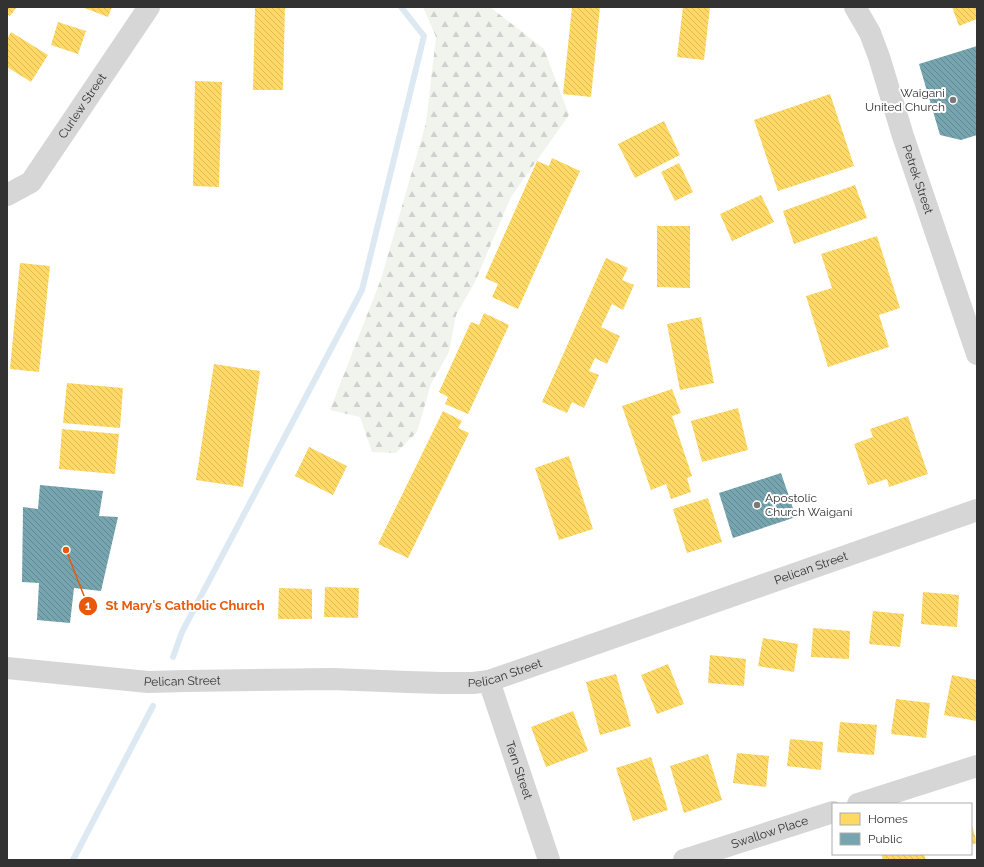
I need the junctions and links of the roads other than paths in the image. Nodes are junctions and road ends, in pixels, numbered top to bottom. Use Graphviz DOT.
graph roads {
  1 [pos="149,7"];
  2 [pos="855,7"];
  3 [pos="7,195"];
  4 [pos="977,354"];
  5 [pos="977,510"];
  6 [pos="7,668"];
  7 [pos="489,681"];
  8 [pos="977,766"];
  9 [pos="861,803"];
  10 [pos="832,812"];
  11 [pos="549,860"];
  12 [pos="684,860"];
  1 -- 3 [label="street, Curlew Street"];
  2 -- 4 [label="street, Petrek Street"];
  5 -- 7 [label="street, Pelican Street"];
  6 -- 7 [label="street, Pelican Street"];
  7 -- 11 [label="street, Tern Street"];
  8 -- 9 [label="street"];
  10 -- 12 [label="street, Swallow Place"];
}
